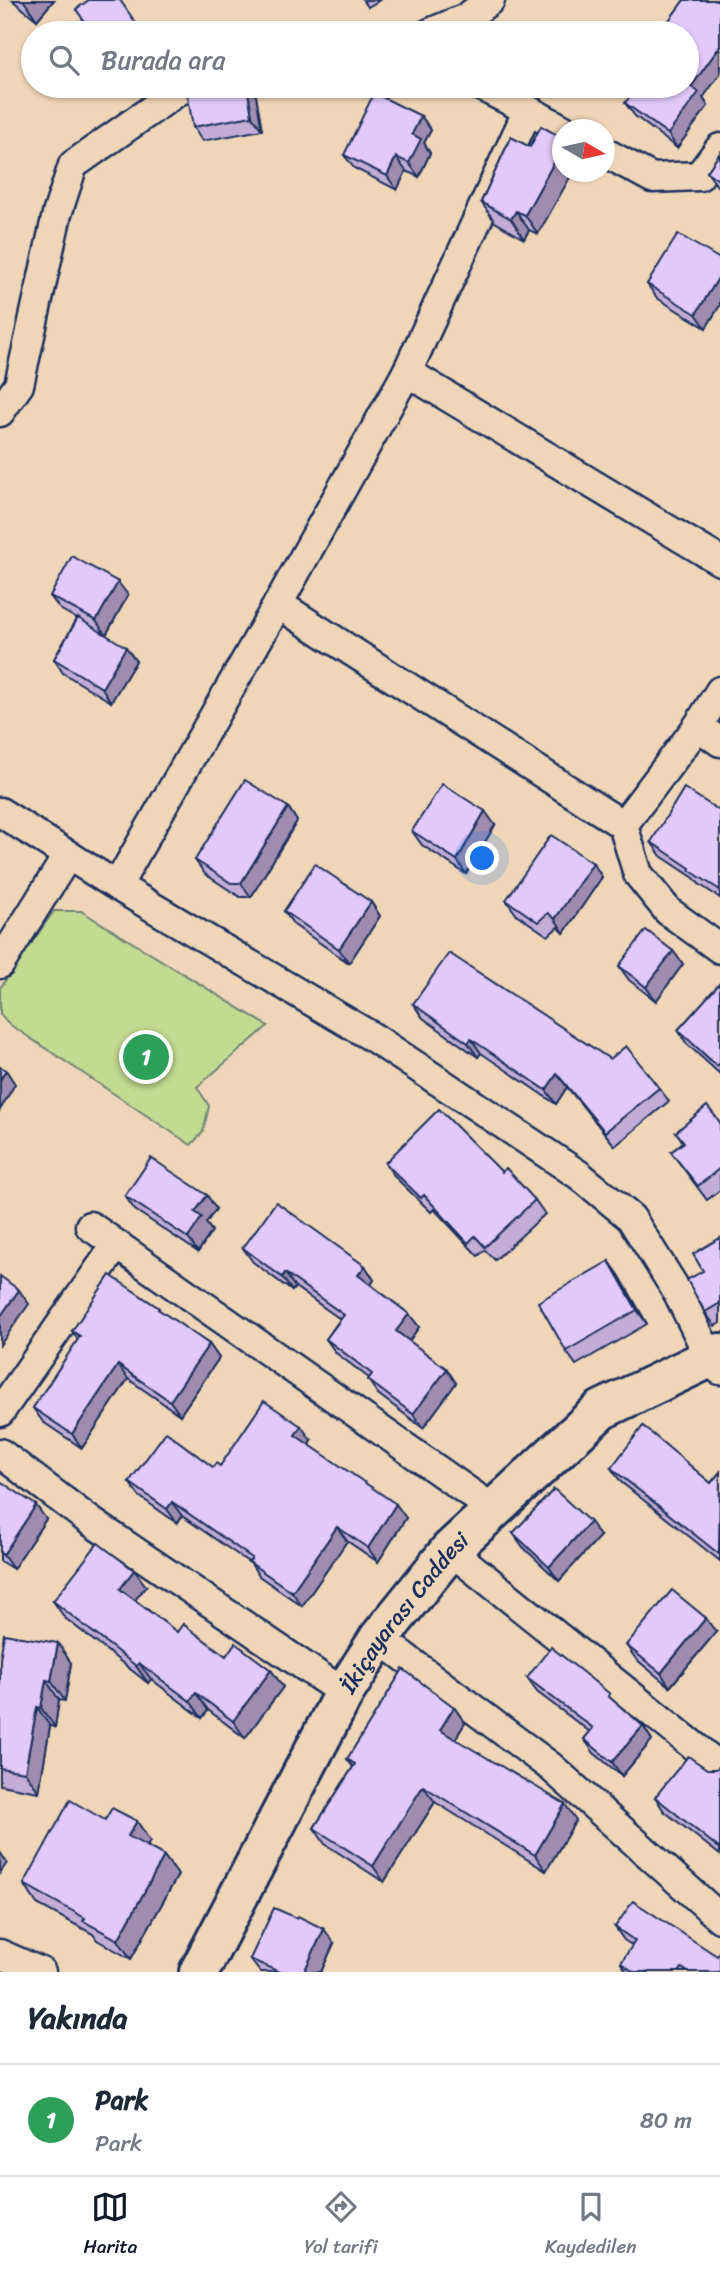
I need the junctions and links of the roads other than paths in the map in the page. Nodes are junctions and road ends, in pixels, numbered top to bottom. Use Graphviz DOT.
graph roads {
  1 [pos="490,0"];
  2 [pos="459,21"];
  3 [pos="168,98"];
  4 [pos="504,98"];
  5 [pos="528,110"];
  6 [pos="552,123"];
  7 [pos="720,148"];
  8 [pos="615,158"];
  9 [pos="407,372"];
  10 [pos="9,382"];
  11 [pos="0,412"];
  12 [pos="720,561"];
  13 [pos="278,604"];
  14 [pos="720,691"];
  15 [pos="709,734"];
  16 [pos="0,811"];
  17 [pos="624,825"];
  18 [pos="68,855"];
  19 [pos="117,886"];
  20 [pos="720,949"];
  21 [pos="0,964"];
  22 [pos="90,1227"];
  23 [pos="116,1245"];
  24 [pos="717,1360"];
  25 [pos="0,1412"];
  26 [pos="0,1453"];
  27 [pos="493,1509"];
  28 [pos="450,1550"];
  29 [pos="379,1638"];
  30 [pos="344,1693"];
  31 [pos="720,1767"];
  32 [pos="720,1918"];
  33 [pos="0,1954"];
  34 [pos="41,1972"];
  35 [pos="199,1972"];
  1 -- 2 [label="street"];
  3 -- 10 [label="street"];
  4 -- 5 [label="street"];
  5 -- 6 [label="street"];
  5 -- 9 [label="street"];
  7 -- 8 [label="street"];
  9 -- 12 [label="street"];
  9 -- 13 [label="street"];
  10 -- 11 [label="street"];
  13 -- 17 [label="street"];
  13 -- 19 [label="street"];
  14 -- 15 [label="street"];
  15 -- 17 [label="street"];
  16 -- 18 [label="street"];
  17 -- 20 [label="street"];
  18 -- 19 [label="street"];
  18 -- 21 [label="street"];
  19 -- 24 [label="street"];
  22 -- 23 [label="street"];
  23 -- 25 [label="street"];
  23 -- 27 [label="street"];
  24 -- 27 [label="street, İkiçayarası Caddesi"];
  26 -- 30 [label="street"];
  27 -- 28 [label="street, İkiçayarası Caddesi"];
  28 -- 29 [label="street, İkiçayarası Caddesi"];
  28 -- 31 [label="street"];
  29 -- 30 [label="street, İkiçayarası Caddesi"];
  29 -- 32 [label="street"];
  30 -- 35 [label="street, İkiçayarası Caddesi"];
  33 -- 34 [label="street"];
}
